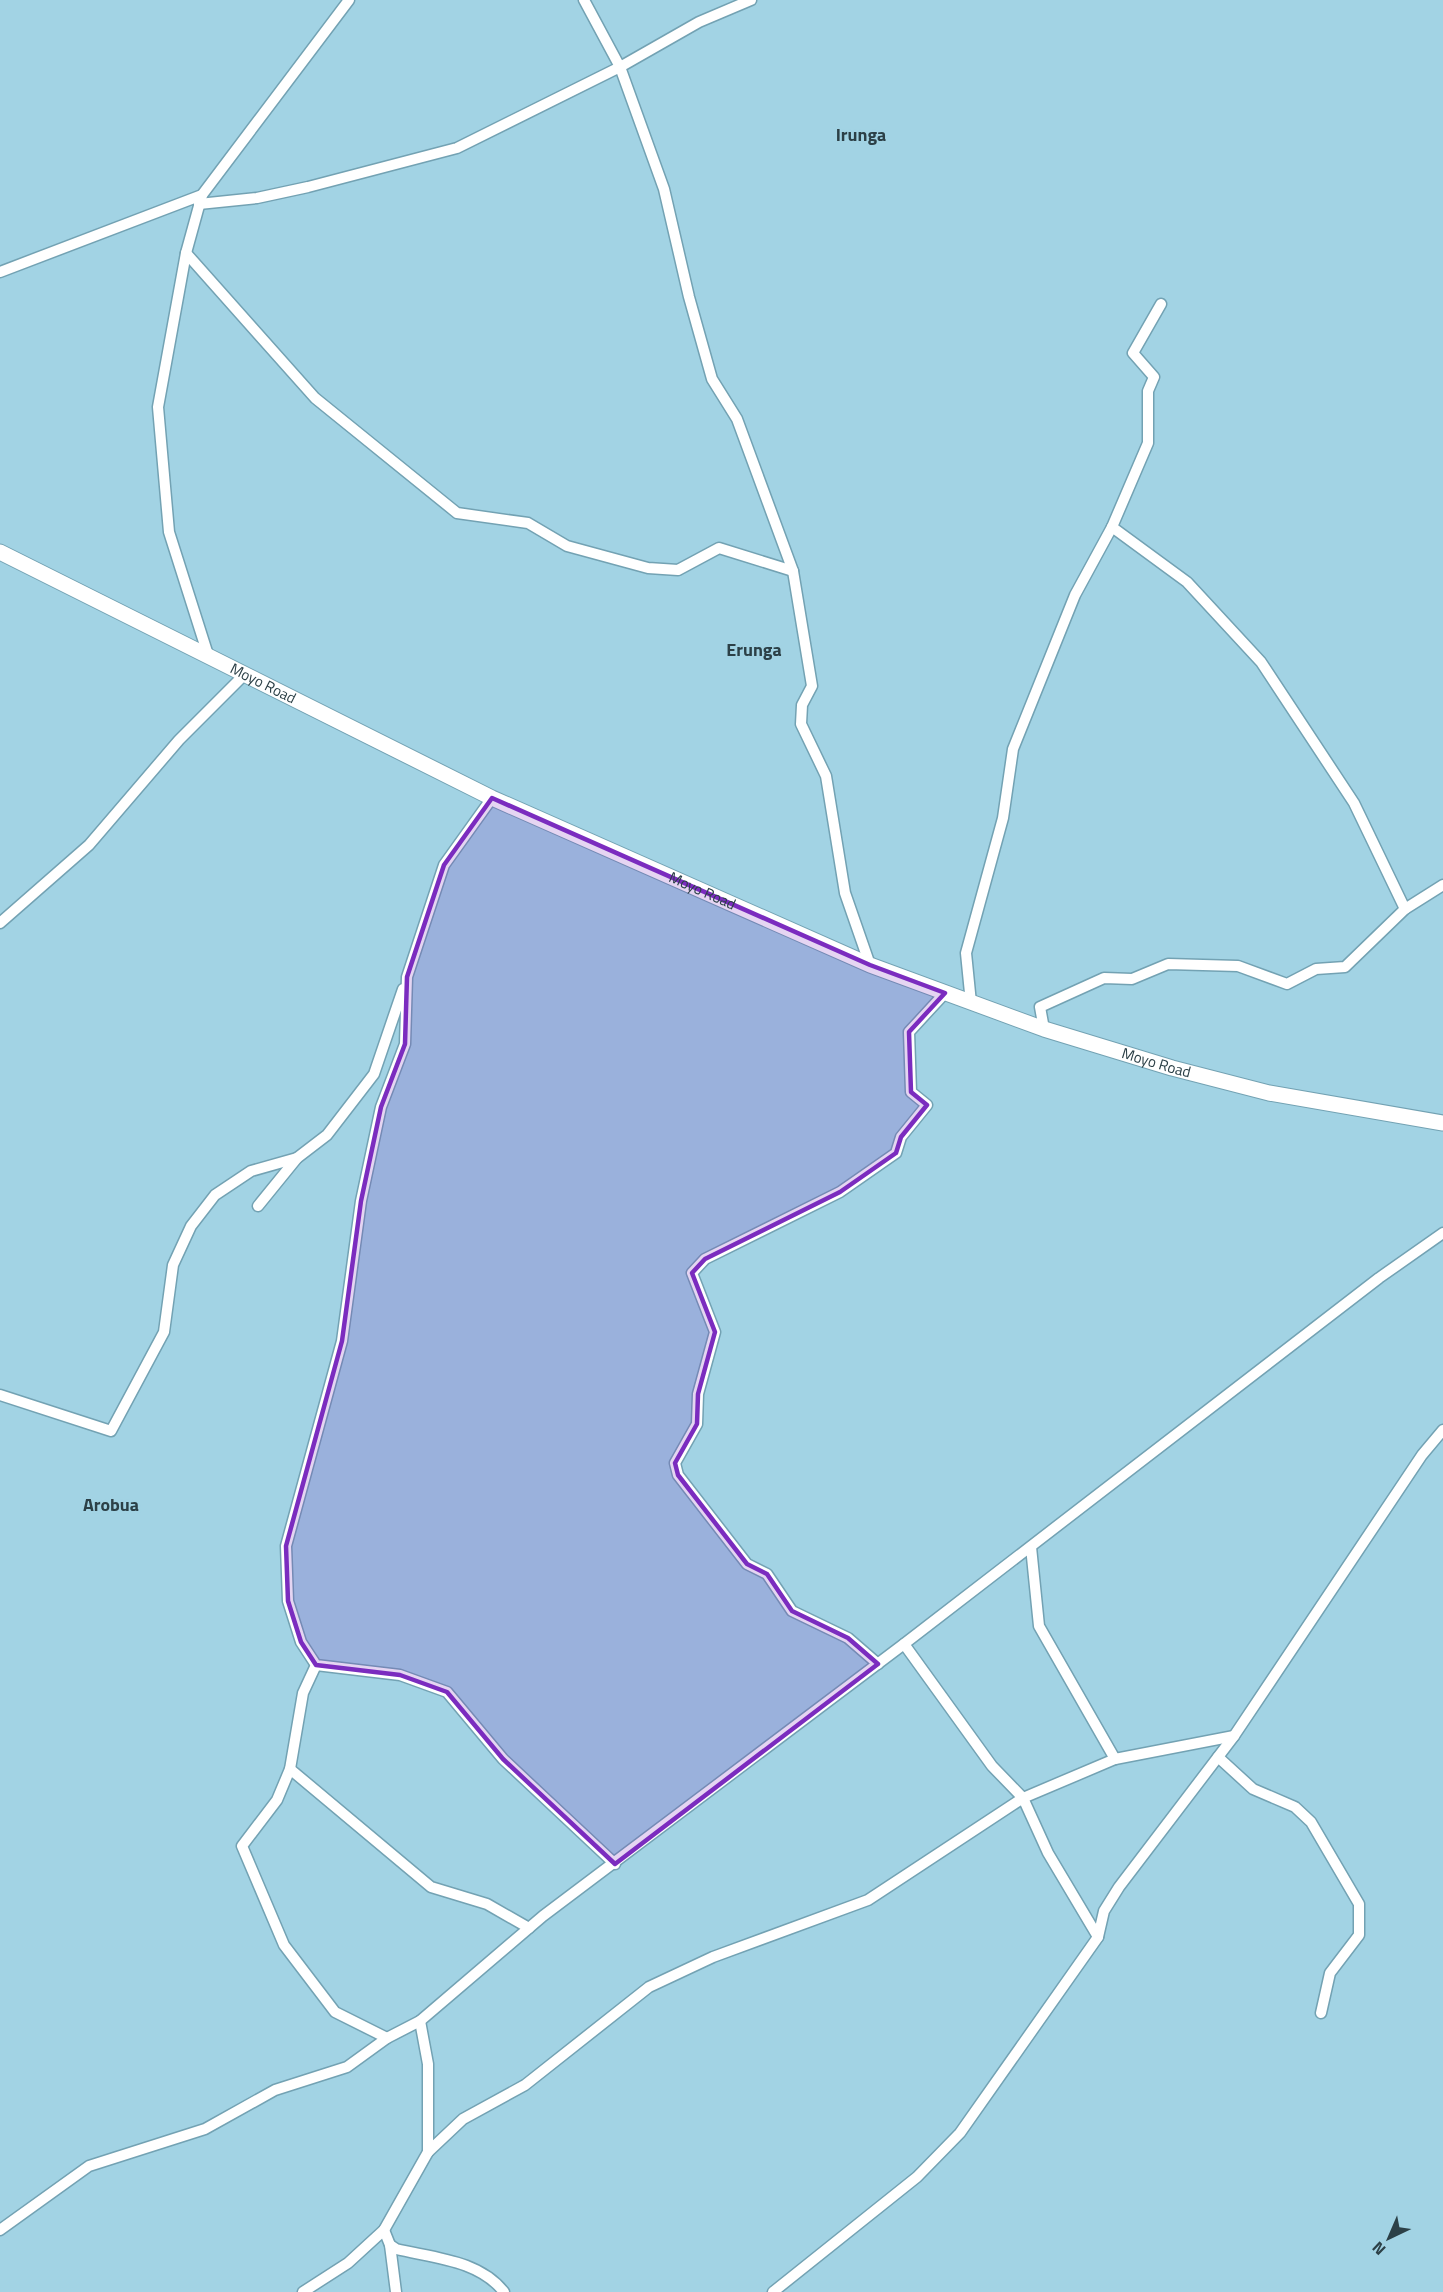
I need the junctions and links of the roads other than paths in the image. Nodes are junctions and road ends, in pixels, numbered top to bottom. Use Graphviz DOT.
graph roads {
  1 [pos="349,0"];
  2 [pos="584,0"];
  3 [pos="751,0"];
  4 [pos="620,68"];
  5 [pos="200,200"];
  6 [pos="186,253"];
  7 [pos="0,272"];
  8 [pos="1161,304"];
  9 [pos="1112,527"];
  10 [pos="0,552"];
  11 [pos="793,570"];
  12 [pos="210,659"];
  13 [pos="244,675"];
  14 [pos="492,798"];
  15 [pos="1443,885"];
  16 [pos="1405,909"];
  17 [pos="0,923"];
  18 [pos="870,965"];
  19 [pos="407,977"];
  20 [pos="945,993"];
  21 [pos="971,1003"];
  22 [pos="1044,1029"];
  23 [pos="1443,1123"];
  24 [pos="297,1158"];
  25 [pos="258,1206"];
  26 [pos="1443,1233"];
  27 [pos="0,1395"];
  28 [pos="1443,1430"];
  29 [pos="1031,1547"];
  30 [pos="904,1644"];
  31 [pos="878,1664"];
  32 [pos="316,1665"];
  33 [pos="1234,1736"];
  34 [pos="1218,1757"];
  35 [pos="1115,1759"];
  36 [pos="290,1768"];
  37 [pos="1023,1798"];
  38 [pos="615,1864"];
  39 [pos="529,1928"];
  40 [pos="1098,1937"];
  41 [pos="1321,2013"];
  42 [pos="420,2021"];
  43 [pos="387,2038"];
  44 [pos="428,2152"];
  45 [pos="0,2230"];
  46 [pos="384,2230"];
  47 [pos="390,2245"];
  48 [pos="303,2292"];
  49 [pos="396,2292"];
  50 [pos="504,2292"];
  51 [pos="773,2292"];
  1 -- 5 [label="street"];
  2 -- 4 [label="street"];
  3 -- 4 [label="street"];
  4 -- 5 [label="street"];
  4 -- 11 [label="street"];
  5 -- 6 [label="street"];
  5 -- 7 [label="street"];
  6 -- 11 [label="street"];
  6 -- 12 [label="street"];
  8 -- 9 [label="street"];
  9 -- 16 [label="street"];
  9 -- 21 [label="street"];
  10 -- 12 [label="main road, Moyo Road"];
  11 -- 18 [label="street"];
  12 -- 13 [label="main road, Moyo Road"];
  13 -- 14 [label="main road, Moyo Road"];
  13 -- 17 [label="street"];
  14 -- 18 [label="main road, Moyo Road"];
  14 -- 19 [label="street"];
  15 -- 16 [label="street"];
  16 -- 22 [label="street"];
  18 -- 20 [label="main road, Moyo Road"];
  19 -- 24 [label="street"];
  19 -- 32 [label="street"];
  20 -- 21 [label="main road, Moyo Road"];
  20 -- 31 [label="street"];
  21 -- 22 [label="main road, Moyo Road"];
  22 -- 23 [label="main road, Moyo Road"];
  24 -- 25 [label="street"];
  24 -- 27 [label="street"];
  26 -- 29 [label="street"];
  28 -- 33 [label="street"];
  29 -- 30 [label="street"];
  29 -- 35 [label="street"];
  30 -- 31 [label="street"];
  30 -- 37 [label="street"];
  31 -- 38 [label="street"];
  32 -- 36 [label="street"];
  32 -- 38 [label="street"];
  33 -- 34 [label="street"];
  33 -- 35 [label="street"];
  34 -- 40 [label="street"];
  34 -- 41 [label="street"];
  35 -- 37 [label="street"];
  36 -- 39 [label="street"];
  36 -- 43 [label="street"];
  37 -- 40 [label="street"];
  37 -- 44 [label="street"];
  38 -- 39 [label="street"];
  39 -- 42 [label="street"];
  40 -- 51 [label="street"];
  42 -- 43 [label="street"];
  42 -- 44 [label="street"];
  43 -- 45 [label="street"];
  44 -- 46 [label="street"];
  46 -- 47 [label="street"];
  46 -- 48 [label="street"];
  47 -- 49 [label="street"];
  47 -- 50 [label="street"];
}
